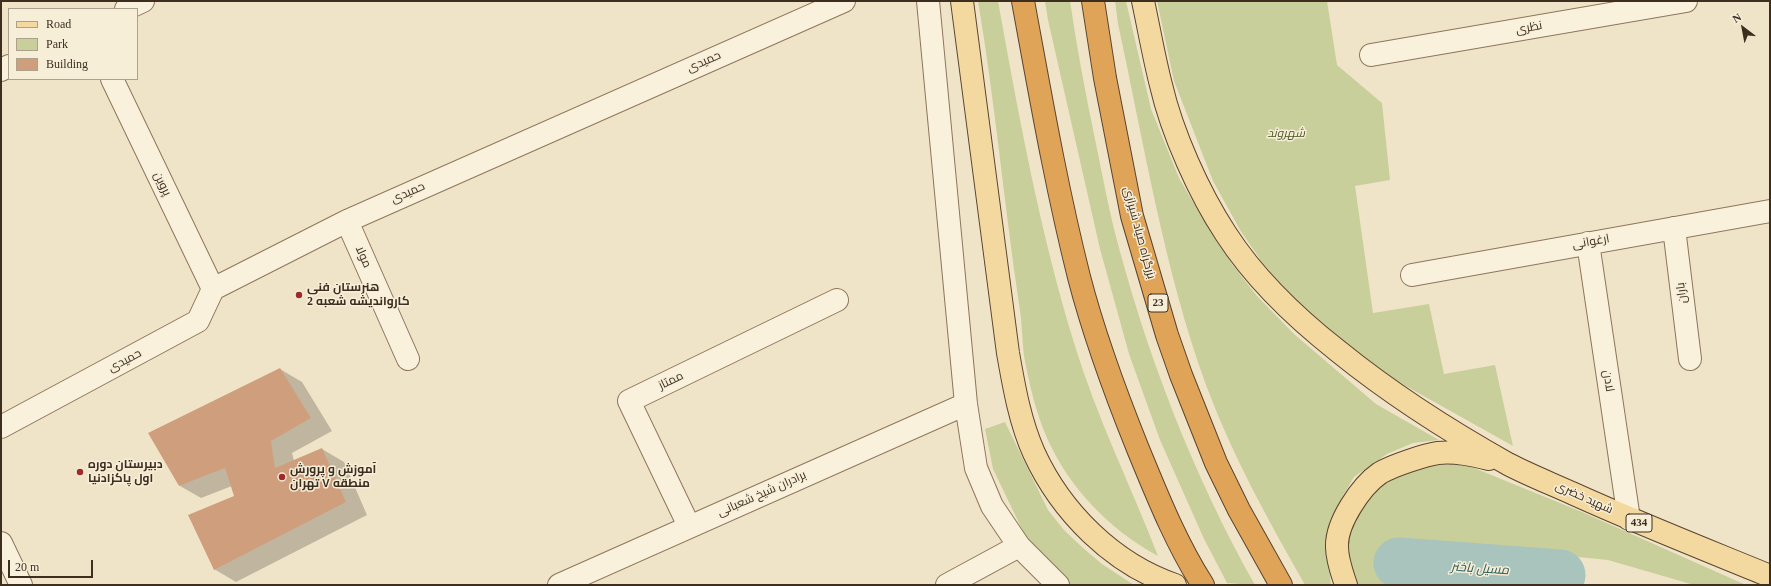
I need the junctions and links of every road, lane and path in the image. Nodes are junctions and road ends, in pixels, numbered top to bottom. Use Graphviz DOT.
graph roads {
  1 [pos="143,1"];
  2 [pos="844,1"];
  3 [pos="928,1"];
  4 [pos="962,1"];
  5 [pos="1024,1"];
  6 [pos="1093,1"];
  7 [pos="1143,1"];
  8 [pos="1686,1"];
  9 [pos="128,8"];
  10 [pos="1371,55"];
  11 [pos="112,80"];
  12 [pos="1770,211"];
  13 [pos="347,221"];
  14 [pos="1674,228"];
  15 [pos="1588,243"];
  16 [pos="1412,275"];
  17 [pos="213,289"];
  18 [pos="837,300"];
  19 [pos="408,359"];
  20 [pos="1690,359"];
  21 [pos="966,404"];
  22 [pos="1,427"];
  23 [pos="1509,464"];
  24 [pos="1629,519"];
  25 [pos="689,526"];
  26 [pos="1,543"];
  27 [pos="1019,546"];
  28 [pos="1770,576"];
  29 [pos="21,585"];
  30 [pos="559,585"];
  31 [pos="947,585"];
  32 [pos="1058,585"];
  33 [pos="1175,585"];
  34 [pos="1203,585"];
  35 [pos="1281,585"];
  36 [pos="1346,585"];
  1 -- 9 [label="street"];
  2 -- 13 [label="street, حمیدی"];
  3 -- 21 [label="street"];
  4 -- 33 [label="main road"];
  5 -- 34 [label="highway"];
  6 -- 35 [label="highway, بزرگراه صیاد شیرازی / 23"];
  7 -- 23 [label="main road"];
  8 -- 10 [label="street, نظری"];
  11 -- 17 [label="street, پروین"];
  12 -- 14 [label="street, ارغوانی"];
  13 -- 17 [label="street, حمیدی"];
  13 -- 19 [label="street, مولا"];
  14 -- 15 [label="street, ارغوانی"];
  14 -- 20 [label="street, باران"];
  15 -- 16 [label="street, ارغوانی"];
  15 -- 24 [label="street, لادن"];
  17 -- 22 [label="street, حمیدی"];
  18 -- 25 [label="street, ممتاز"];
  21 -- 25 [label="street, برادران شیخ شعبانی"];
  21 -- 27 [label="street"];
  23 -- 24 [label="main road, شهید خضری / 434"];
  23 -- 36 [label="main road"];
  24 -- 28 [label="main road, شهید خضری / 434"];
  25 -- 30 [label="street, برادران شیخ شعبانی"];
  26 -- 29 [label="street"];
  27 -- 31 [label="street"];
  27 -- 32 [label="street"];
}
